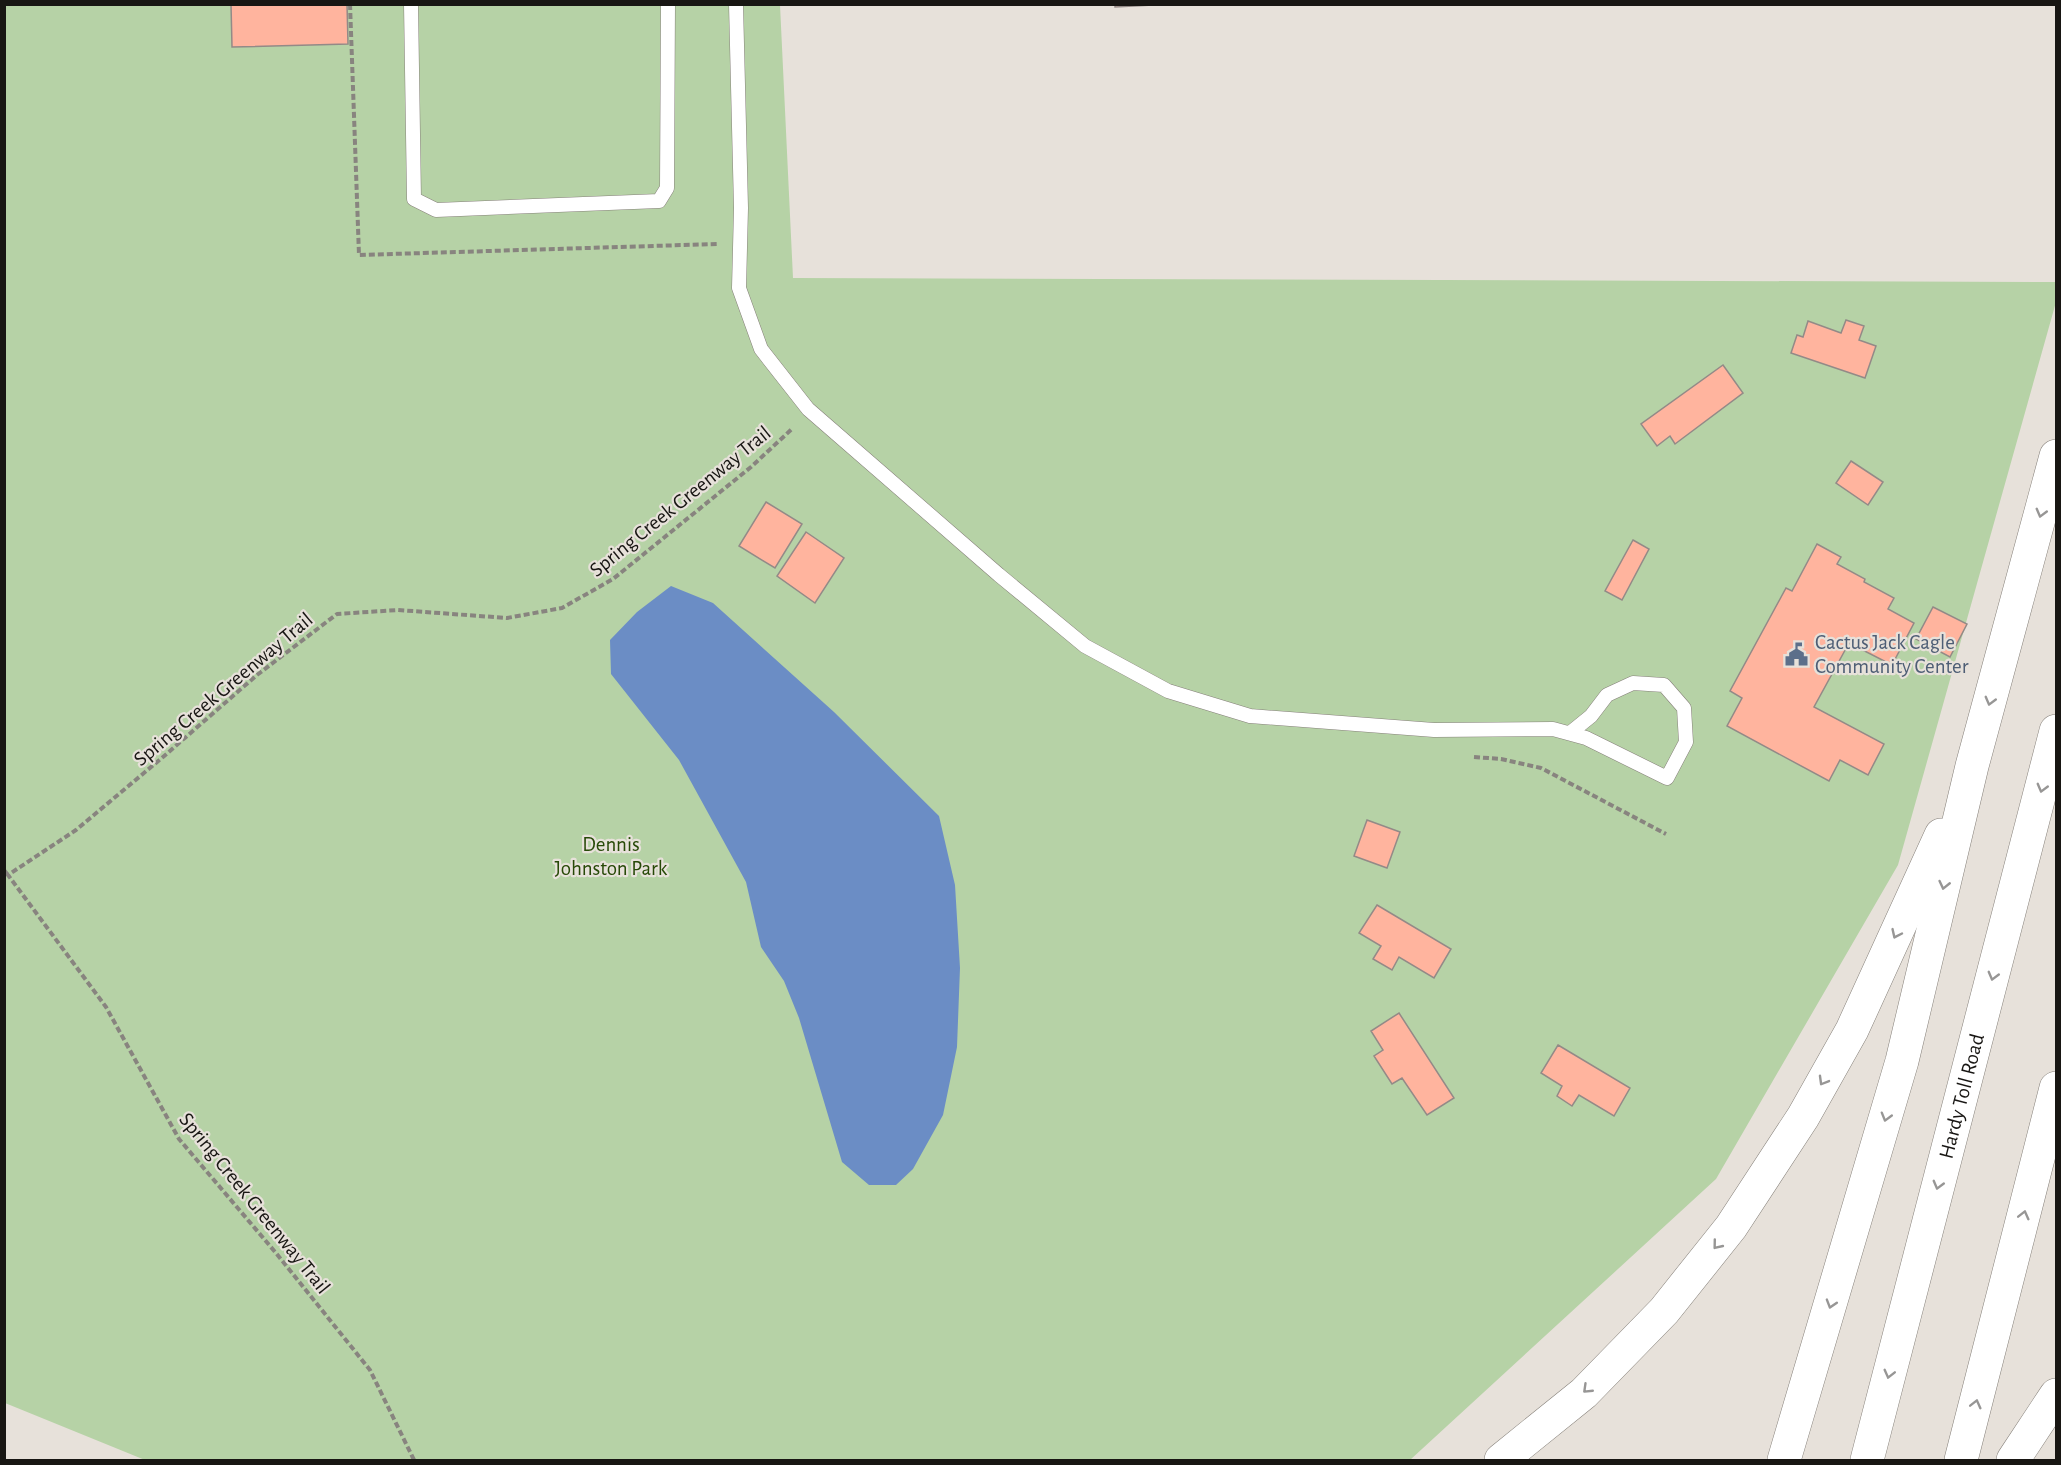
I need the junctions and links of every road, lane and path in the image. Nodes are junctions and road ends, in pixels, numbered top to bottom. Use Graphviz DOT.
graph roads {
  1 [pos="411,4"];
  2 [pos="668,4"];
  3 [pos="736,4"];
  4 [pos="808,409"];
  5 [pos="2056,456"];
  6 [pos="2056,731"];
  7 [pos="1570,733"];
  8 [pos="1972,766"];
  9 [pos="4,870"];
  10 [pos="9,876"];
  11 [pos="2056,1088"];
  12 [pos="2056,1395"];
  13 [pos="414,1461"];
  14 [pos="1501,1461"];
  15 [pos="1784,1461"];
  16 [pos="1867,1461"];
  17 [pos="1961,1461"];
  18 [pos="2013,1461"];
  1 -- 2 [label="lane"];
  3 -- 4 [label="lane"];
  4 -- 7 [label="lane"];
  4 -- 10 [label="path, Spring Creek Greenway Trail"];
  5 -- 8 [label="highway, one-way"];
  6 -- 16 [label="highway, Hardy Toll Road, one-way"];
  7 -- 7 [label="lane"];
  8 -- 14 [label="highway, one-way"];
  8 -- 15 [label="highway, one-way"];
  9 -- 10 [label="path, Spring Creek Greenway Trail"];
  10 -- 13 [label="path, Spring Creek Greenway Trail"];
  17 -- 11 [label="highway, one-way"];
  12 -- 18 [label="highway"];
}
